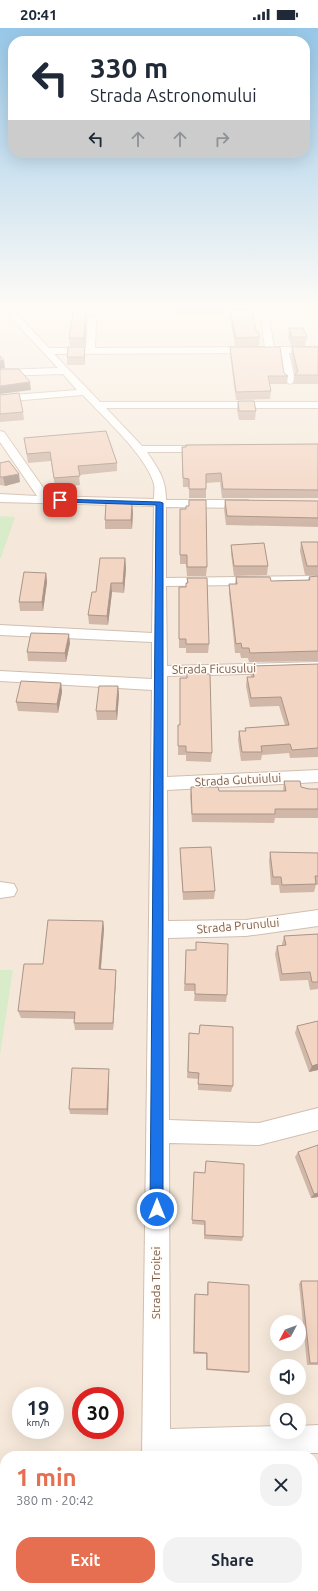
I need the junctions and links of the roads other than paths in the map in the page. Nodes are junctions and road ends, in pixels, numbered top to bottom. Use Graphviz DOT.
graph roads {
  1 [pos="72,379"];
  2 [pos="84,392"];
  3 [pos="0,399"];
  4 [pos="96,405"];
  5 [pos="318,405"];
  6 [pos="1,437"];
  7 [pos="217,448"];
  8 [pos="139,449"];
  9 [pos="0,498"];
  10 [pos="46,500"];
  11 [pos="160,503"];
  12 [pos="262,504"];
  13 [pos="318,580"];
  14 [pos="159,582"];
  15 [pos="0,630"];
  16 [pos="159,638"];
  17 [pos="318,667"];
  18 [pos="0,676"];
  19 [pos="159,678"];
  20 [pos="318,776"];
  21 [pos="158,784"];
  22 [pos="318,918"];
  23 [pos="158,930"];
  24 [pos="318,1119"];
  25 [pos="157,1131"];
  26 [pos="318,1439"];
  27 [pos="156,1449"];
  1 -- 2 [label="street, Strada Troiței"];
  2 -- 3 [label="street"];
  2 -- 4 [label="street, Strada Troiței"];
  4 -- 5 [label="street"];
  4 -- 8 [label="street, Strada Troiței"];
  6 -- 10 [label="street"];
  7 -- 8 [label="street"];
  8 -- 11 [label="street, Strada Troiței"];
  9 -- 10 [label="street"];
  10 -- 11 [label="street"];
  11 -- 12 [label="street"];
  11 -- 14 [label="street, Strada Troiței"];
  13 -- 14 [label="street"];
  14 -- 16 [label="street, Strada Troiței"];
  15 -- 16 [label="street"];
  16 -- 19 [label="street, Strada Troiței"];
  17 -- 19 [label="street, Strada Ficusului"];
  18 -- 19 [label="street, Strada Ficusului"];
  19 -- 21 [label="street, Strada Troiței"];
  20 -- 21 [label="street, Strada Gutuiului"];
  21 -- 23 [label="street, Strada Troiței"];
  22 -- 23 [label="street, Strada Prunului"];
  23 -- 25 [label="street, Strada Troiței"];
  24 -- 25 [label="street"];
  25 -- 27 [label="street, Strada Troiței"];
  26 -- 27 [label="street"];
}
